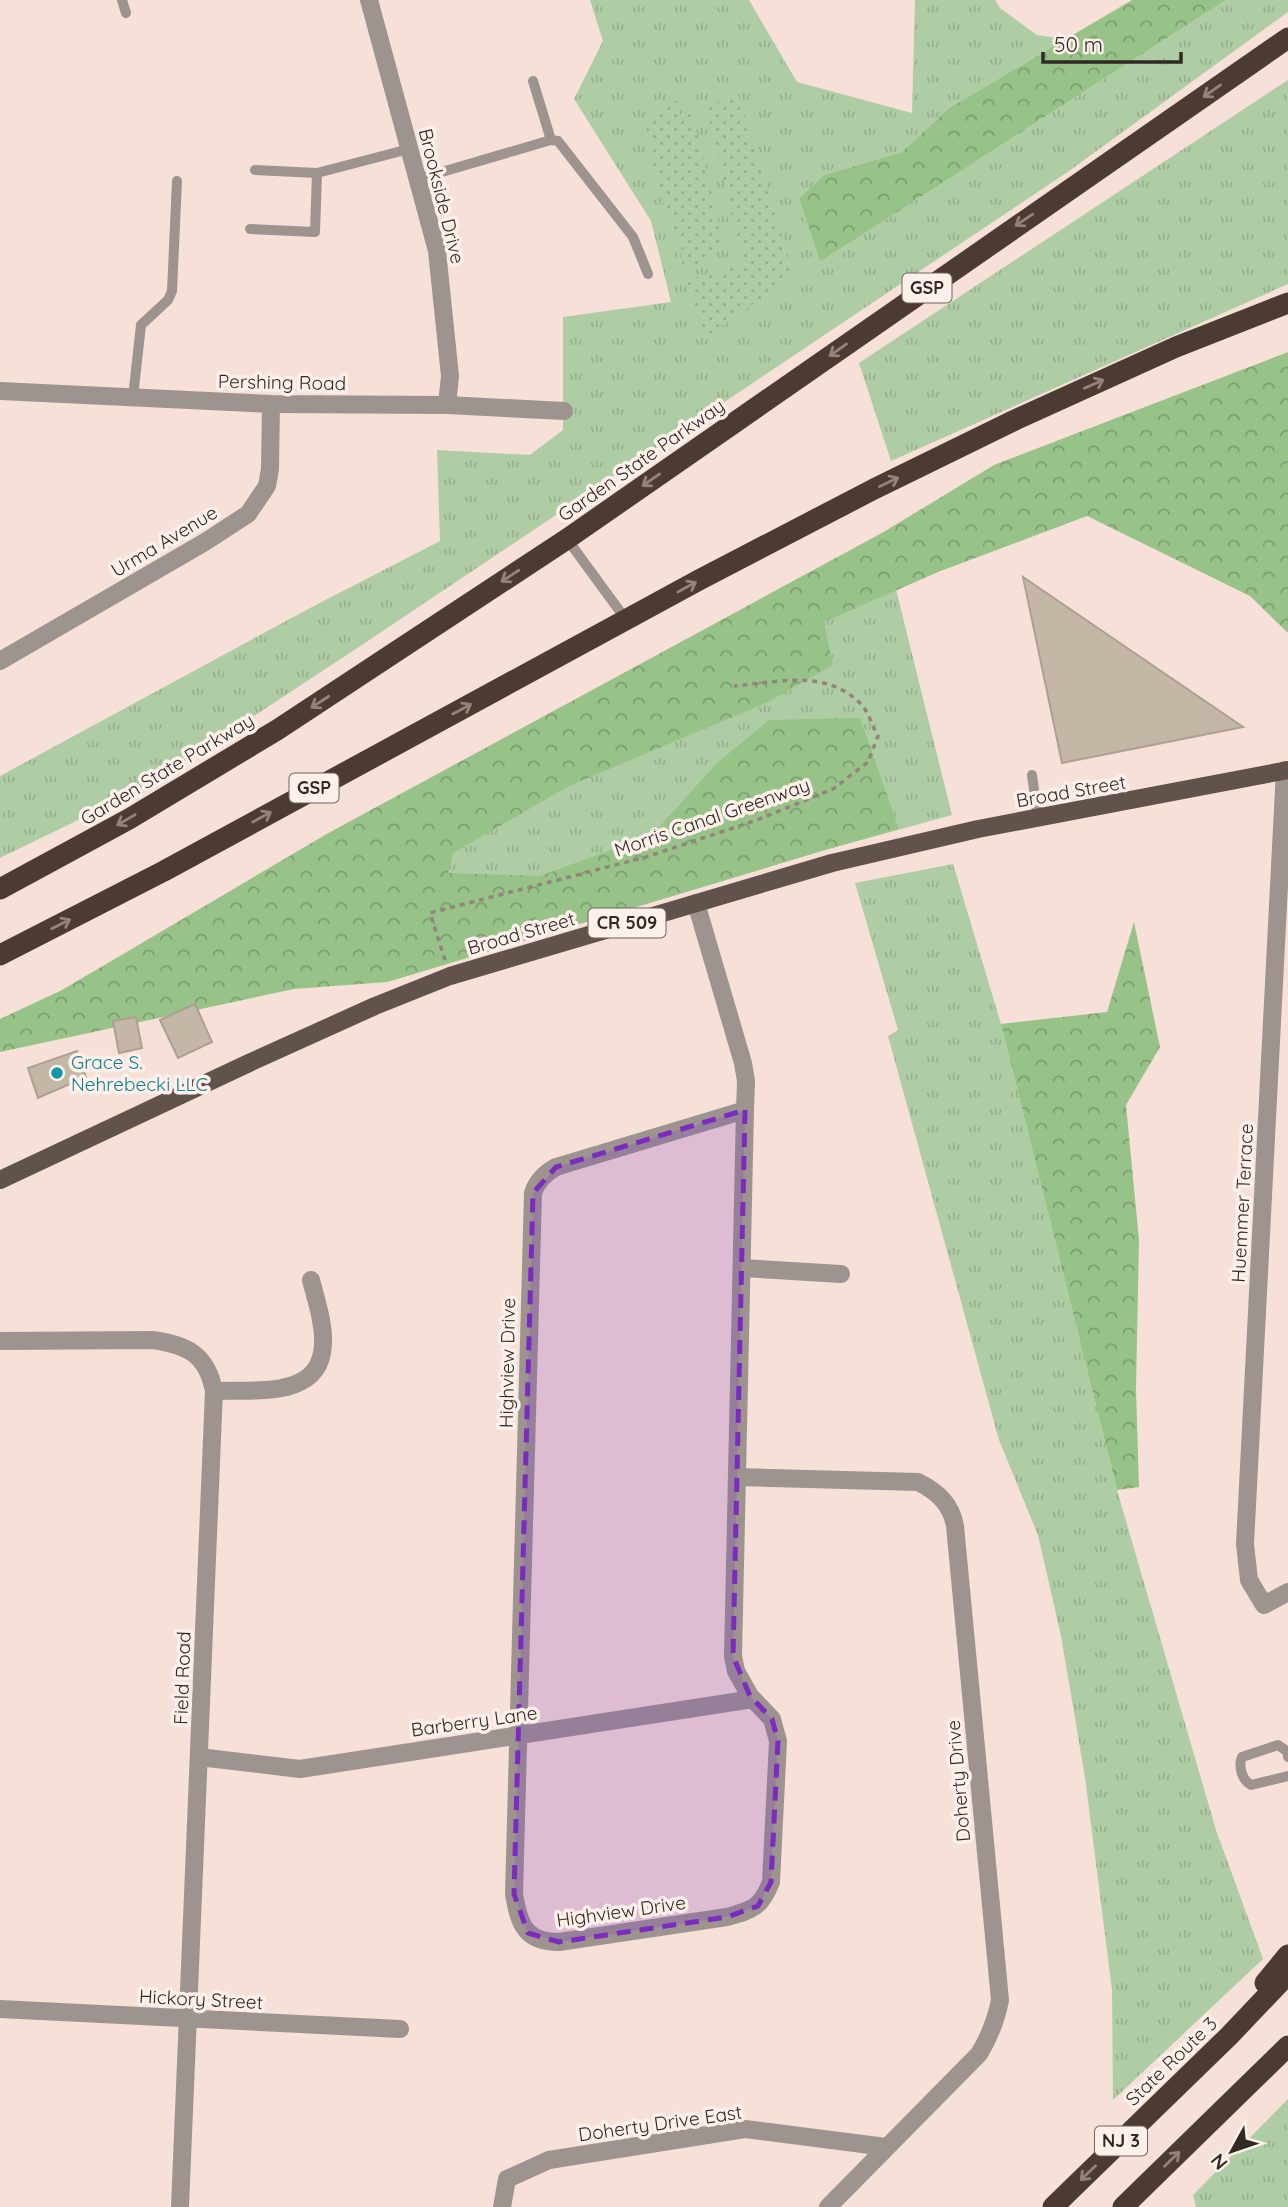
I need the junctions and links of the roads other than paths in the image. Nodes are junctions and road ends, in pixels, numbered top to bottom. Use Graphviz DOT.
graph roads {
  1 [pos="122,0"];
  2 [pos="369,0"];
  3 [pos="126,13"];
  4 [pos="1288,38"];
  5 [pos="533,81"];
  6 [pos="551,141"];
  7 [pos="410,149"];
  8 [pos="255,170"];
  9 [pos="317,173"];
  10 [pos="418,179"];
  11 [pos="177,181"];
  12 [pos="250,229"];
  13 [pos="648,274"];
  14 [pos="1288,303"];
  15 [pos="0,391"];
  16 [pos="134,397"];
  17 [pos="271,404"];
  18 [pos="447,405"];
  19 [pos="564,411"];
  20 [pos="567,539"];
  21 [pos="627,621"];
  22 [pos="0,661"];
  23 [pos="1287,770"];
  24 [pos="1032,775"];
  25 [pos="1038,819"];
  26 [pos="0,889"];
  27 [pos="696,903"];
  28 [pos="0,955"];
  29 [pos="745,1110"];
  30 [pos="0,1180"];
  31 [pos="742,1268"];
  32 [pos="841,1274"];
  33 [pos="311,1280"];
  34 [pos="0,1341"];
  35 [pos="214,1391"];
  36 [pos="737,1477"];
  37 [pos="1288,1592"];
  38 [pos="753,1699"];
  39 [pos="519,1736"];
  40 [pos="199,1757"];
  41 [pos="1288,1757"];
  42 [pos="1288,1776"];
  43 [pos="1288,1955"];
  44 [pos="1288,1974"];
  45 [pos="0,2009"];
  46 [pos="188,2020"];
  47 [pos="400,2029"];
  48 [pos="1288,2046"];
  49 [pos="1189,2074"];
  50 [pos="886,2147"];
  51 [pos="502,2203"];
  52 [pos="180,2207"];
  53 [pos="828,2207"];
  54 [pos="1053,2207"];
  55 [pos="1123,2207"];
  1 -- 3 [label="lane"];
  2 -- 7 [label="street, Brookside Drive"];
  4 -- 20 [label="highway, Garden State Parkway / GSP, one-way"];
  5 -- 6 [label="lane"];
  6 -- 10 [label="lane"];
  6 -- 13 [label="lane"];
  7 -- 9 [label="lane"];
  7 -- 10 [label="street, Brookside Drive"];
  8 -- 9 [label="lane"];
  9 -- 12 [label="lane"];
  10 -- 18 [label="street, Brookside Drive"];
  11 -- 16 [label="lane"];
  21 -- 14 [label="highway, GSP, one-way"];
  15 -- 16 [label="street, Pershing Road"];
  16 -- 17 [label="street, Pershing Road"];
  17 -- 18 [label="street, Pershing Road"];
  17 -- 22 [label="street, Urma Avenue"];
  18 -- 19 [label="street, Pershing Road"];
  20 -- 21 [label="lane"];
  20 -- 26 [label="highway, Garden State Parkway / GSP, one-way"];
  28 -- 21 [label="highway, GSP, one-way"];
  23 -- 25 [label="main road, Broad Street / CR 509"];
  23 -- 37 [label="street, Huemmer Terrace"];
  24 -- 25 [label="lane"];
  25 -- 27 [label="main road, Broad Street / CR 509"];
  27 -- 29 [label="street, Highview Drive"];
  27 -- 30 [label="main road, Broad Street / CR 509"];
  29 -- 31 [label="street, Highview Drive"];
  29 -- 39 [label="street, Highview Drive"];
  31 -- 32 [label="street"];
  31 -- 36 [label="street, Highview Drive"];
  33 -- 35 [label="street"];
  34 -- 35 [label="street, Field Road"];
  35 -- 40 [label="street, Field Road"];
  36 -- 38 [label="street, Highview Drive"];
  36 -- 50 [label="street, Doherty Drive"];
  38 -- 39 [label="street, Barberry Lane"];
  38 -- 39 [label="street, Highview Drive"];
  39 -- 40 [label="street, Barberry Lane"];
  40 -- 46 [label="street, Field Road"];
  41 -- 42 [label="lane"];
  43 -- 49 [label="highway"];
  44 -- 49 [label="highway, State Route 3 / NJ 3"];
  45 -- 46 [label="street, Hickory Street"];
  46 -- 47 [label="street, Hickory Street"];
  46 -- 52 [label="street, Field Road"];
  55 -- 48 [label="highway, NJ 3, one-way"];
  49 -- 54 [label="highway, State Route 3 / NJ 3, one-way"];
  50 -- 51 [label="street, Doherty Drive East"];
  50 -- 53 [label="street, Doherty Drive"];
}
